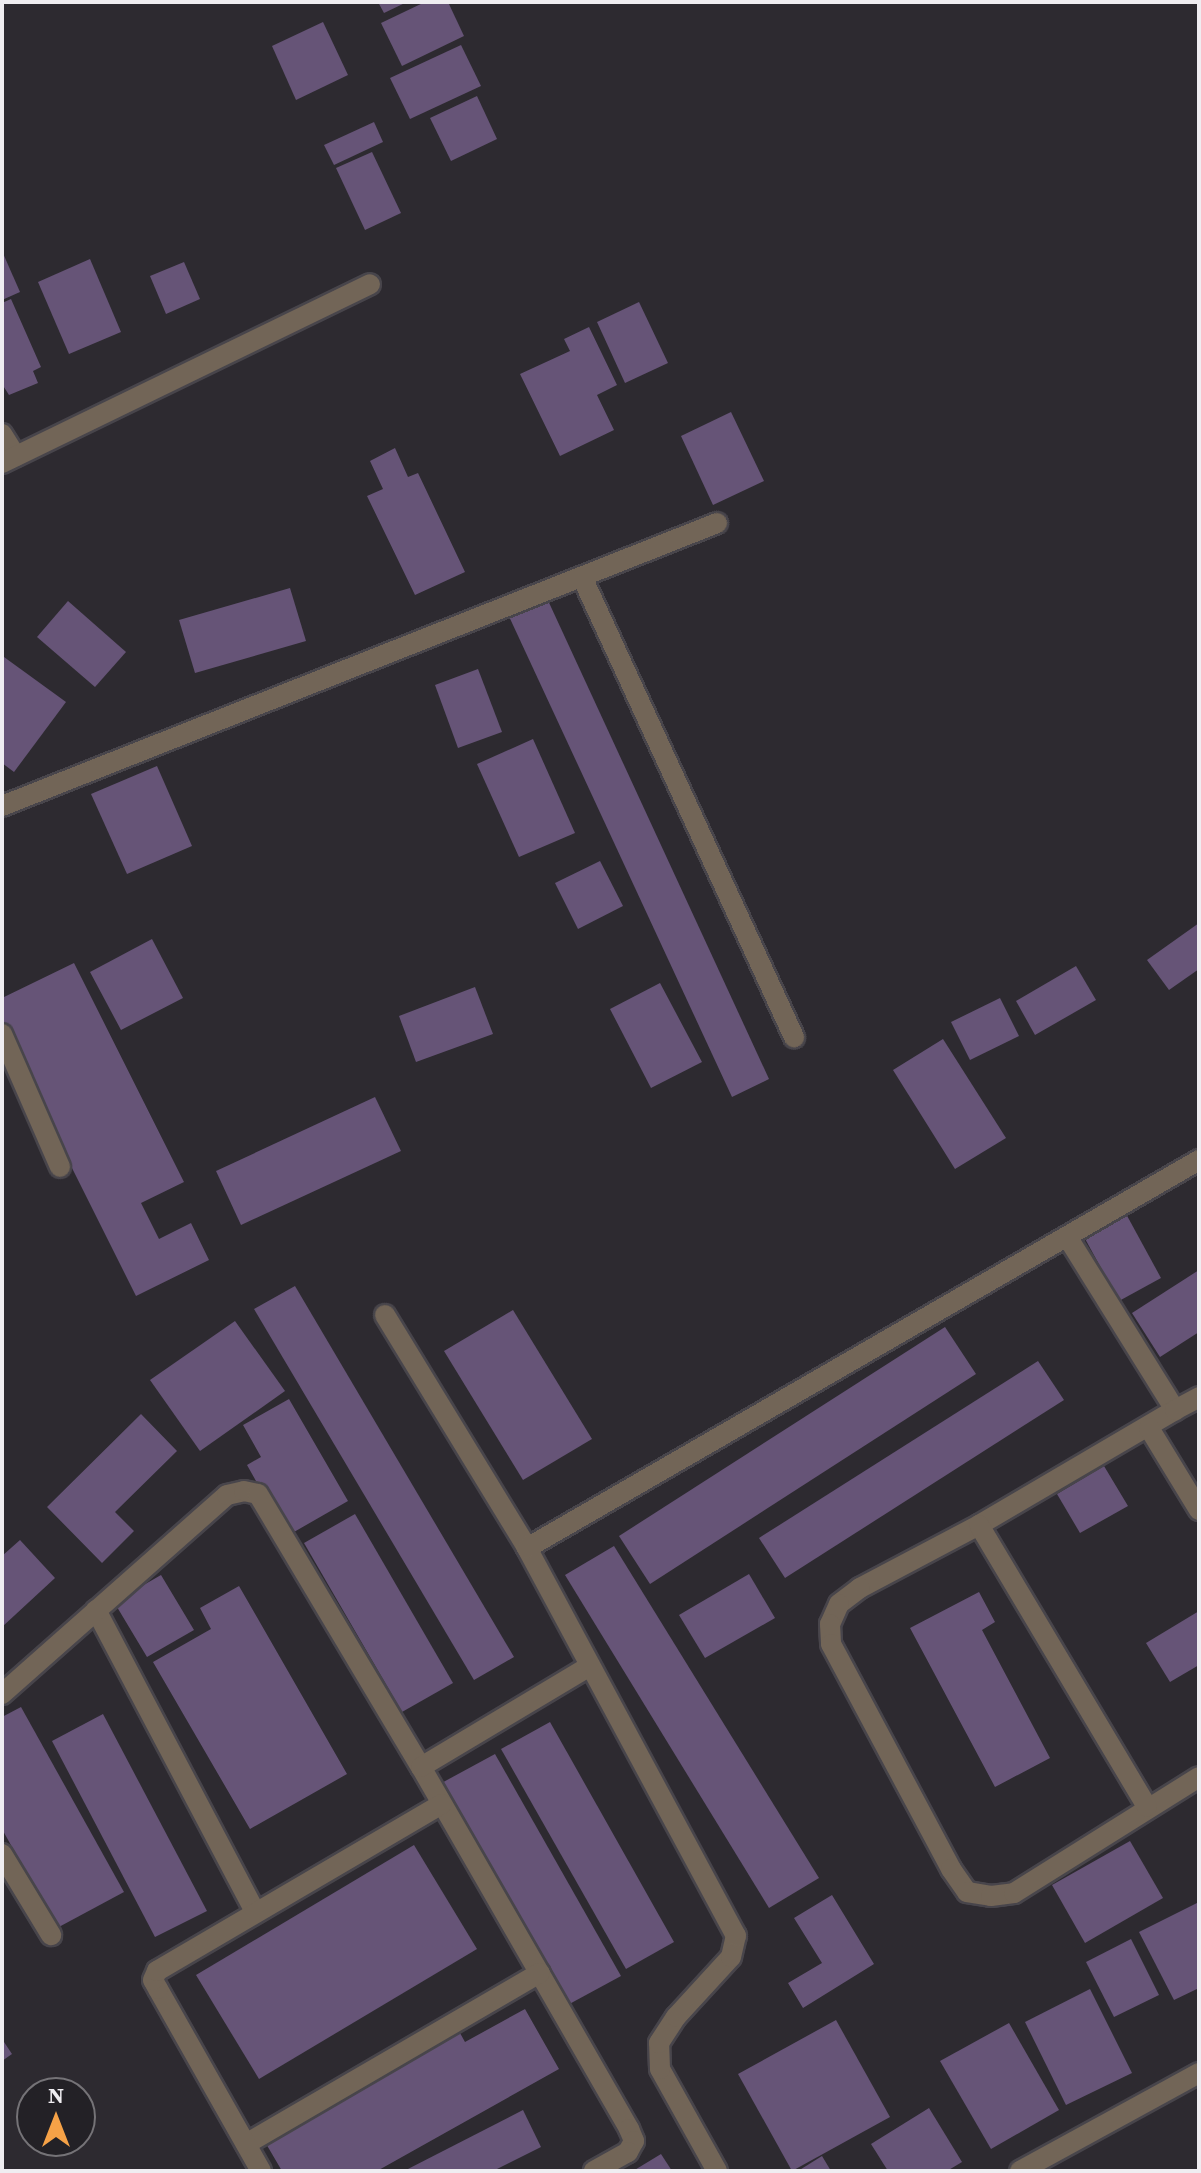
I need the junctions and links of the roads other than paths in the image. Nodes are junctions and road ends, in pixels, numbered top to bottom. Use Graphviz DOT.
graph roads {
  1 [pos="370,284"];
  2 [pos="2,434"];
  3 [pos="9,459"];
  4 [pos="717,523"];
  5 [pos="582,577"];
  6 [pos="2,806"];
  7 [pos="2,1034"];
  8 [pos="794,1037"];
  9 [pos="1199,1160"];
  10 [pos="60,1167"];
  11 [pos="1068,1238"];
  12 [pos="385,1315"];
  13 [pos="1199,1397"];
  14 [pos="1175,1410"];
  15 [pos="1149,1428"];
  16 [pos="1199,1510"];
  17 [pos="979,1525"];
  18 [pos="527,1548"];
  19 [pos="96,1610"];
  20 [pos="590,1666"];
  21 [pos="2,1694"];
  22 [pos="421,1767"];
  23 [pos="1199,1777"];
  24 [pos="442,1804"];
  25 [pos="1147,1807"];
  26 [pos="2,1854"];
  27 [pos="255,1911"];
  28 [pos="51,1935"];
  29 [pos="540,1973"];
  30 [pos="1199,2073"];
  31 [pos="246,2144"];
  32 [pos="261,2171"];
  33 [pos="594,2171"];
  34 [pos="717,2171"];
  35 [pos="1020,2171"];
  1 -- 3 [label="street"];
  2 -- 3 [label="street"];
  4 -- 5 [label="street"];
  5 -- 6 [label="street"];
  5 -- 8 [label="street"];
  7 -- 10 [label="street"];
  9 -- 11 [label="street"];
  11 -- 14 [label="street"];
  11 -- 18 [label="street"];
  12 -- 18 [label="street"];
  13 -- 14 [label="street"];
  14 -- 15 [label="street"];
  15 -- 16 [label="street"];
  15 -- 17 [label="street"];
  17 -- 25 [label="street"];
  17 -- 25 [label="street"];
  18 -- 20 [label="street"];
  19 -- 21 [label="street"];
  19 -- 22 [label="street"];
  19 -- 27 [label="street"];
  20 -- 22 [label="street"];
  20 -- 34 [label="street"];
  22 -- 24 [label="street"];
  23 -- 25 [label="street"];
  24 -- 27 [label="street"];
  24 -- 29 [label="street"];
  26 -- 28 [label="street"];
  27 -- 31 [label="street"];
  29 -- 31 [label="street"];
  29 -- 33 [label="street"];
  30 -- 35 [label="street"];
  31 -- 32 [label="street"];
}
